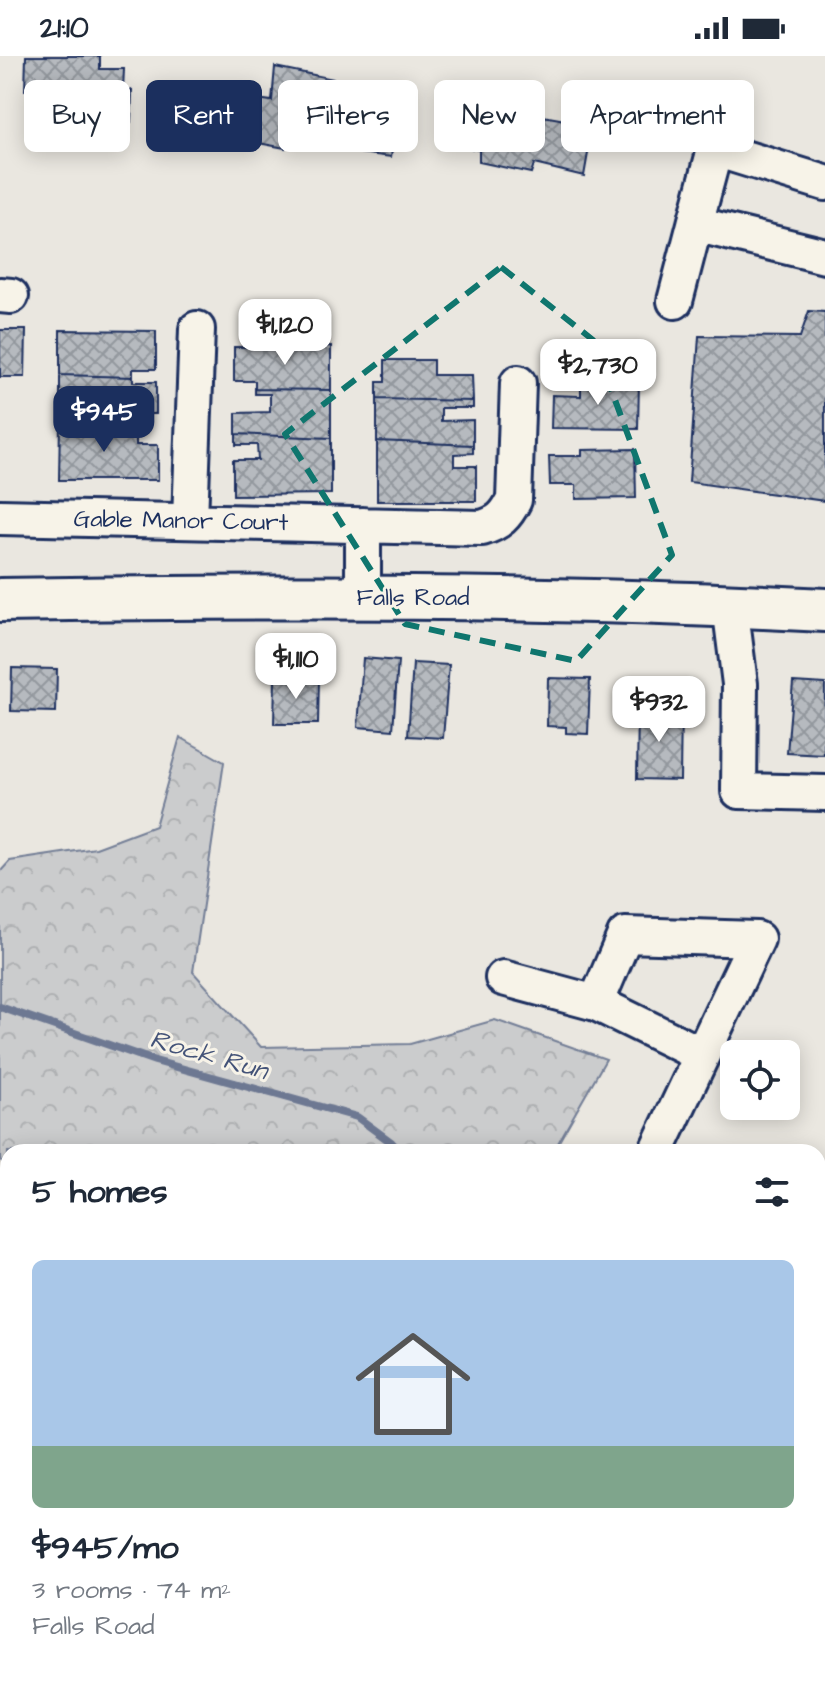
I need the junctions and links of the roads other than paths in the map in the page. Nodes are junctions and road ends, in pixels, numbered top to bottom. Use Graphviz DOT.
graph roads {
  1 [pos="825,183"];
  2 [pos="695,224"];
  3 [pos="825,256"];
  4 [pos="675,301"];
  5 [pos="197,329"];
  6 [pos="518,383"];
  7 [pos="0,517"];
  8 [pos="190,520"];
  9 [pos="363,525"];
  10 [pos="363,598"];
  11 [pos="0,600"];
  12 [pos="730,605"];
  13 [pos="825,610"];
  14 [pos="825,793"];
  15 [pos="503,978"];
  16 [pos="596,1003"];
  17 [pos="702,1055"];
  18 [pos="660,1144"];
  1 -- 2 [label="street"];
  2 -- 3 [label="street"];
  2 -- 4 [label="street"];
  5 -- 8 [label="street"];
  6 -- 9 [label="street, Gable Manor Court"];
  7 -- 8 [label="street, Gable Manor Court"];
  8 -- 9 [label="street, Gable Manor Court"];
  9 -- 10 [label="street"];
  10 -- 11 [label="main road, Falls Road"];
  10 -- 12 [label="main road, Falls Road"];
  12 -- 13 [label="main road, Falls Road"];
  12 -- 14 [label="street"];
  15 -- 16 [label="street"];
  16 -- 17 [label="street"];
  16 -- 17 [label="street"];
  17 -- 18 [label="street"];
}
